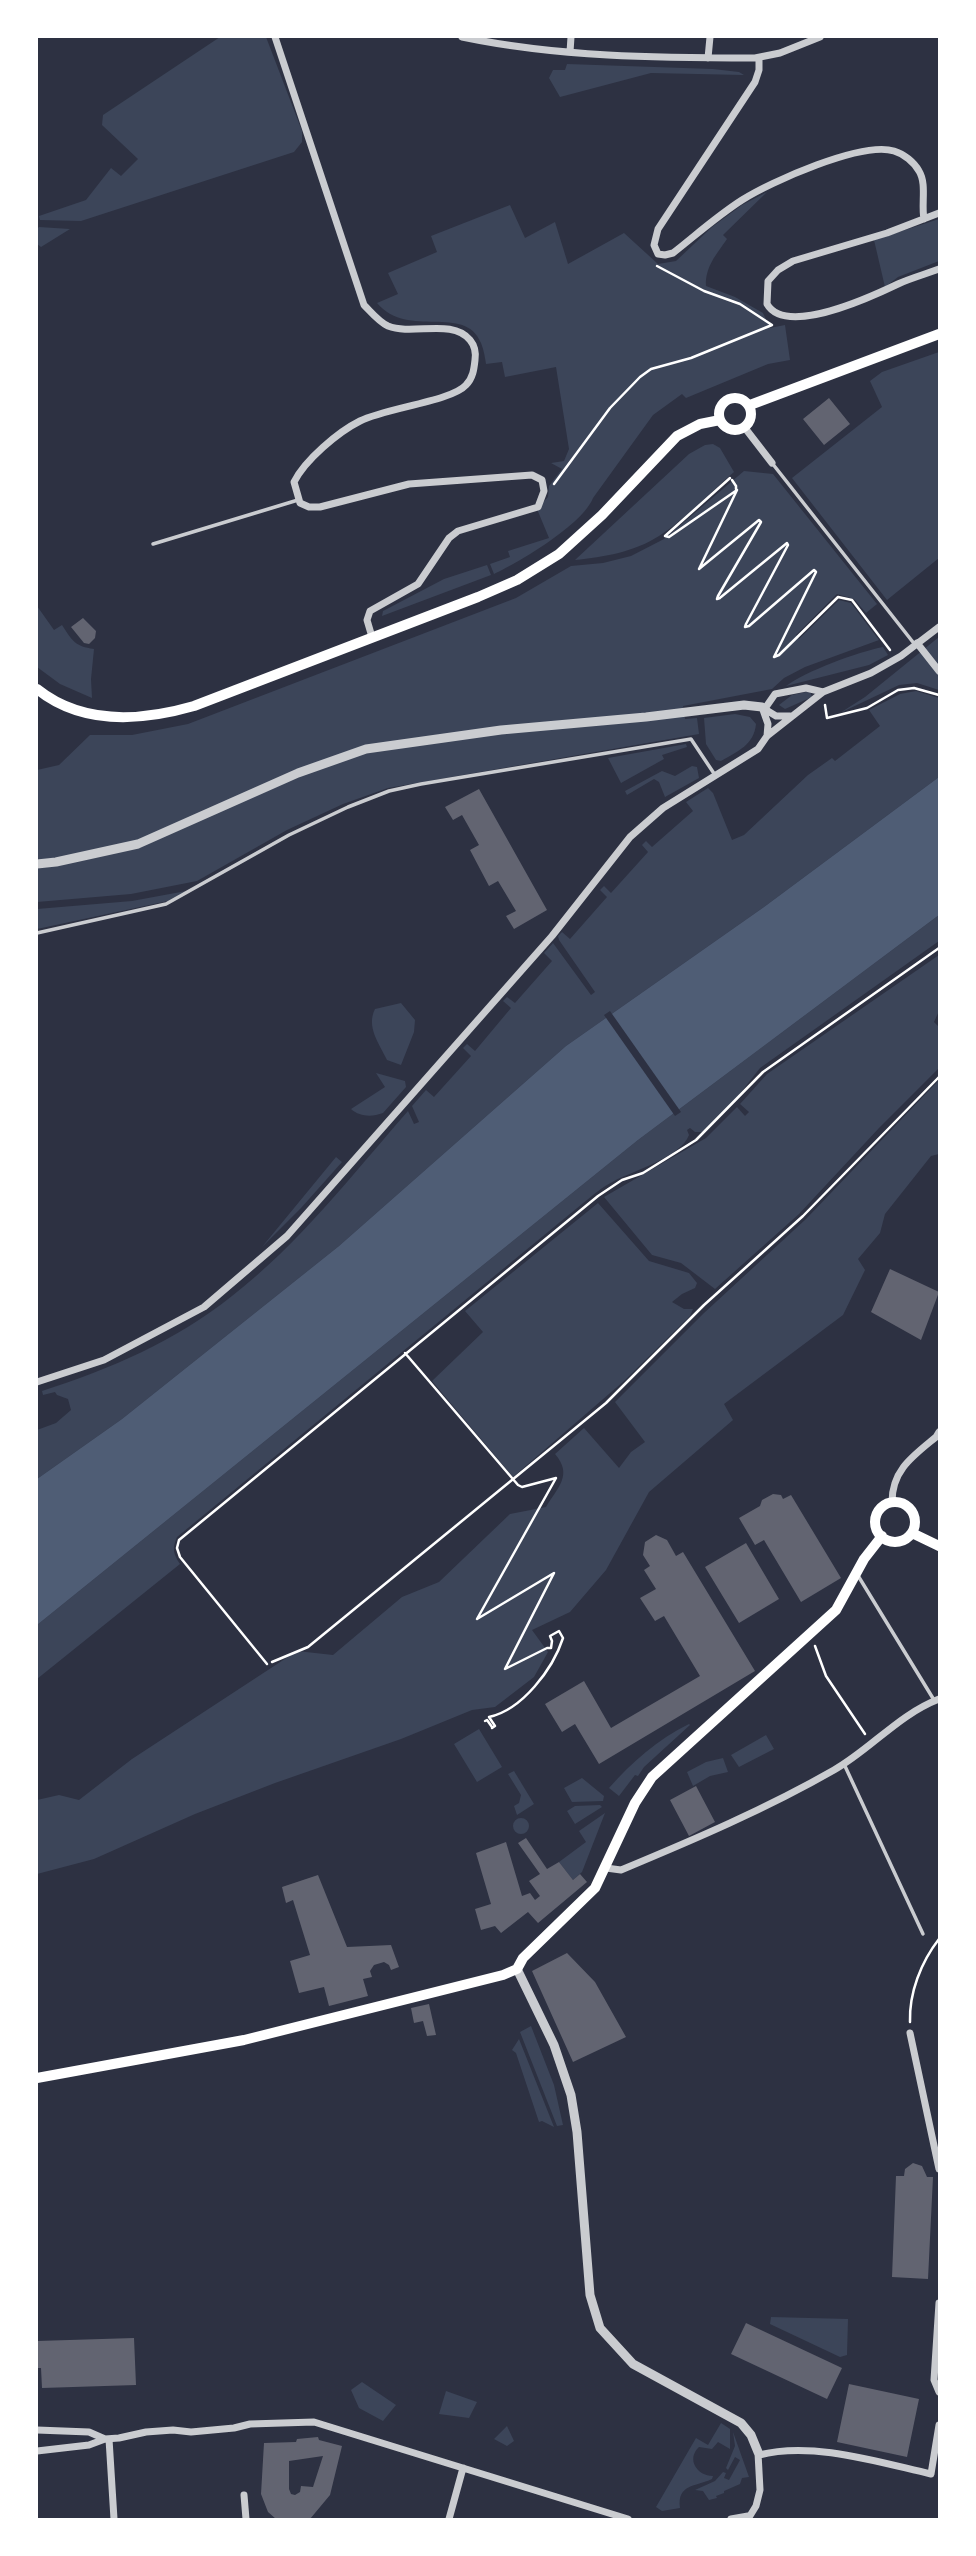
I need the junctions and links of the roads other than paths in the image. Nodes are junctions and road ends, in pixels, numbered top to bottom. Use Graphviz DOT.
graph roads {
  1 [pos="275,37"];
  2 [pos="462,37"];
  3 [pos="571,37"];
  4 [pos="710,37"];
  5 [pos="820,37"];
  6 [pos="570,52"];
  7 [pos="708,58"];
  8 [pos="760,58"];
  9 [pos="939,213"];
  10 [pos="924,219"];
  11 [pos="939,269"];
  12 [pos="939,334"];
  13 [pos="750,405"];
  14 [pos="720,420"];
  15 [pos="745,428"];
  16 [pos="772,463"];
  17 [pos="298,500"];
  18 [pos="153,544"];
  19 [pos="939,627"];
  20 [pos="372,637"];
  21 [pos="917,643"];
  22 [pos="939,673"];
  23 [pos="37,690"];
  24 [pos="823,692"];
  25 [pos="762,708"];
  26 [pos="790,716"];
  27 [pos="767,736"];
  28 [pos="715,775"];
  29 [pos="37,864"];
  30 [pos="37,933"];
  31 [pos="37,1382"];
  32 [pos="938,1435"];
  33 [pos="892,1502"];
  34 [pos="912,1533"];
  35 [pos="881,1536"];
  36 [pos="939,1546"];
  37 [pos="856,1573"];
  38 [pos="937,1700"];
  39 [pos="844,1764"];
  40 [pos="606,1868"];
  41 [pos="923,1934"];
  42 [pos="517,1969"];
  43 [pos="910,2033"];
  44 [pos="37,2078"];
  45 [pos="939,2169"];
  46 [pos="939,2303"];
  47 [pos="939,2392"];
  48 [pos="939,2425"];
  49 [pos="37,2430"];
  50 [pos="107,2439"];
  51 [pos="37,2451"];
  52 [pos="758,2454"];
  53 [pos="463,2468"];
  54 [pos="244,2495"];
  55 [pos="748,2518"];
  56 [pos="114,2519"];
  57 [pos="246,2519"];
  58 [pos="449,2519"];
  59 [pos="628,2519"];
  60 [pos="731,2519"];
  1 -- 17 [label="street"];
  2 -- 6 [label="street"];
  3 -- 6 [label="street"];
  4 -- 7 [label="street"];
  5 -- 8 [label="street"];
  6 -- 7 [label="street"];
  7 -- 8 [label="street"];
  8 -- 10 [label="street"];
  9 -- 10 [label="street"];
  10 -- 11 [label="street"];
  12 -- 13 [label="main road"];
  13 -- 14 [label="main road"];
  13 -- 15 [label="main road"];
  14 -- 15 [label="main road"];
  14 -- 20 [label="main road"];
  15 -- 16 [label="street"];
  16 -- 22 [label="lane"];
  17 -- 18 [label="lane"];
  17 -- 20 [label="street"];
  19 -- 21 [label="street"];
  20 -- 23 [label="main road"];
  21 -- 22 [label="street"];
  21 -- 24 [label="street"];
  24 -- 25 [label="street"];
  24 -- 26 [label="street"];
  25 -- 26 [label="street"];
  25 -- 27 [label="street"];
  25 -- 29 [label="street"];
  26 -- 27 [label="street"];
  27 -- 28 [label="street"];
  28 -- 30 [label="lane"];
  28 -- 31 [label="street"];
  32 -- 33 [label="street"];
  33 -- 34 [label="main road"];
  33 -- 35 [label="main road"];
  34 -- 35 [label="main road"];
  34 -- 36 [label="main road"];
  35 -- 37 [label="main road"];
  37 -- 38 [label="lane"];
  37 -- 40 [label="main road"];
  38 -- 39 [label="street"];
  39 -- 40 [label="street"];
  39 -- 41 [label="lane"];
  40 -- 42 [label="main road"];
  42 -- 44 [label="main road"];
  42 -- 52 [label="street"];
  43 -- 45 [label="street"];
  46 -- 47 [label="street"];
  48 -- 52 [label="street"];
  49 -- 50 [label="street"];
  50 -- 51 [label="street"];
  50 -- 53 [label="street"];
  50 -- 56 [label="street"];
  52 -- 55 [label="street"];
  53 -- 58 [label="street"];
  53 -- 59 [label="street"];
  54 -- 57 [label="street"];
  55 -- 60 [label="street"];
}
